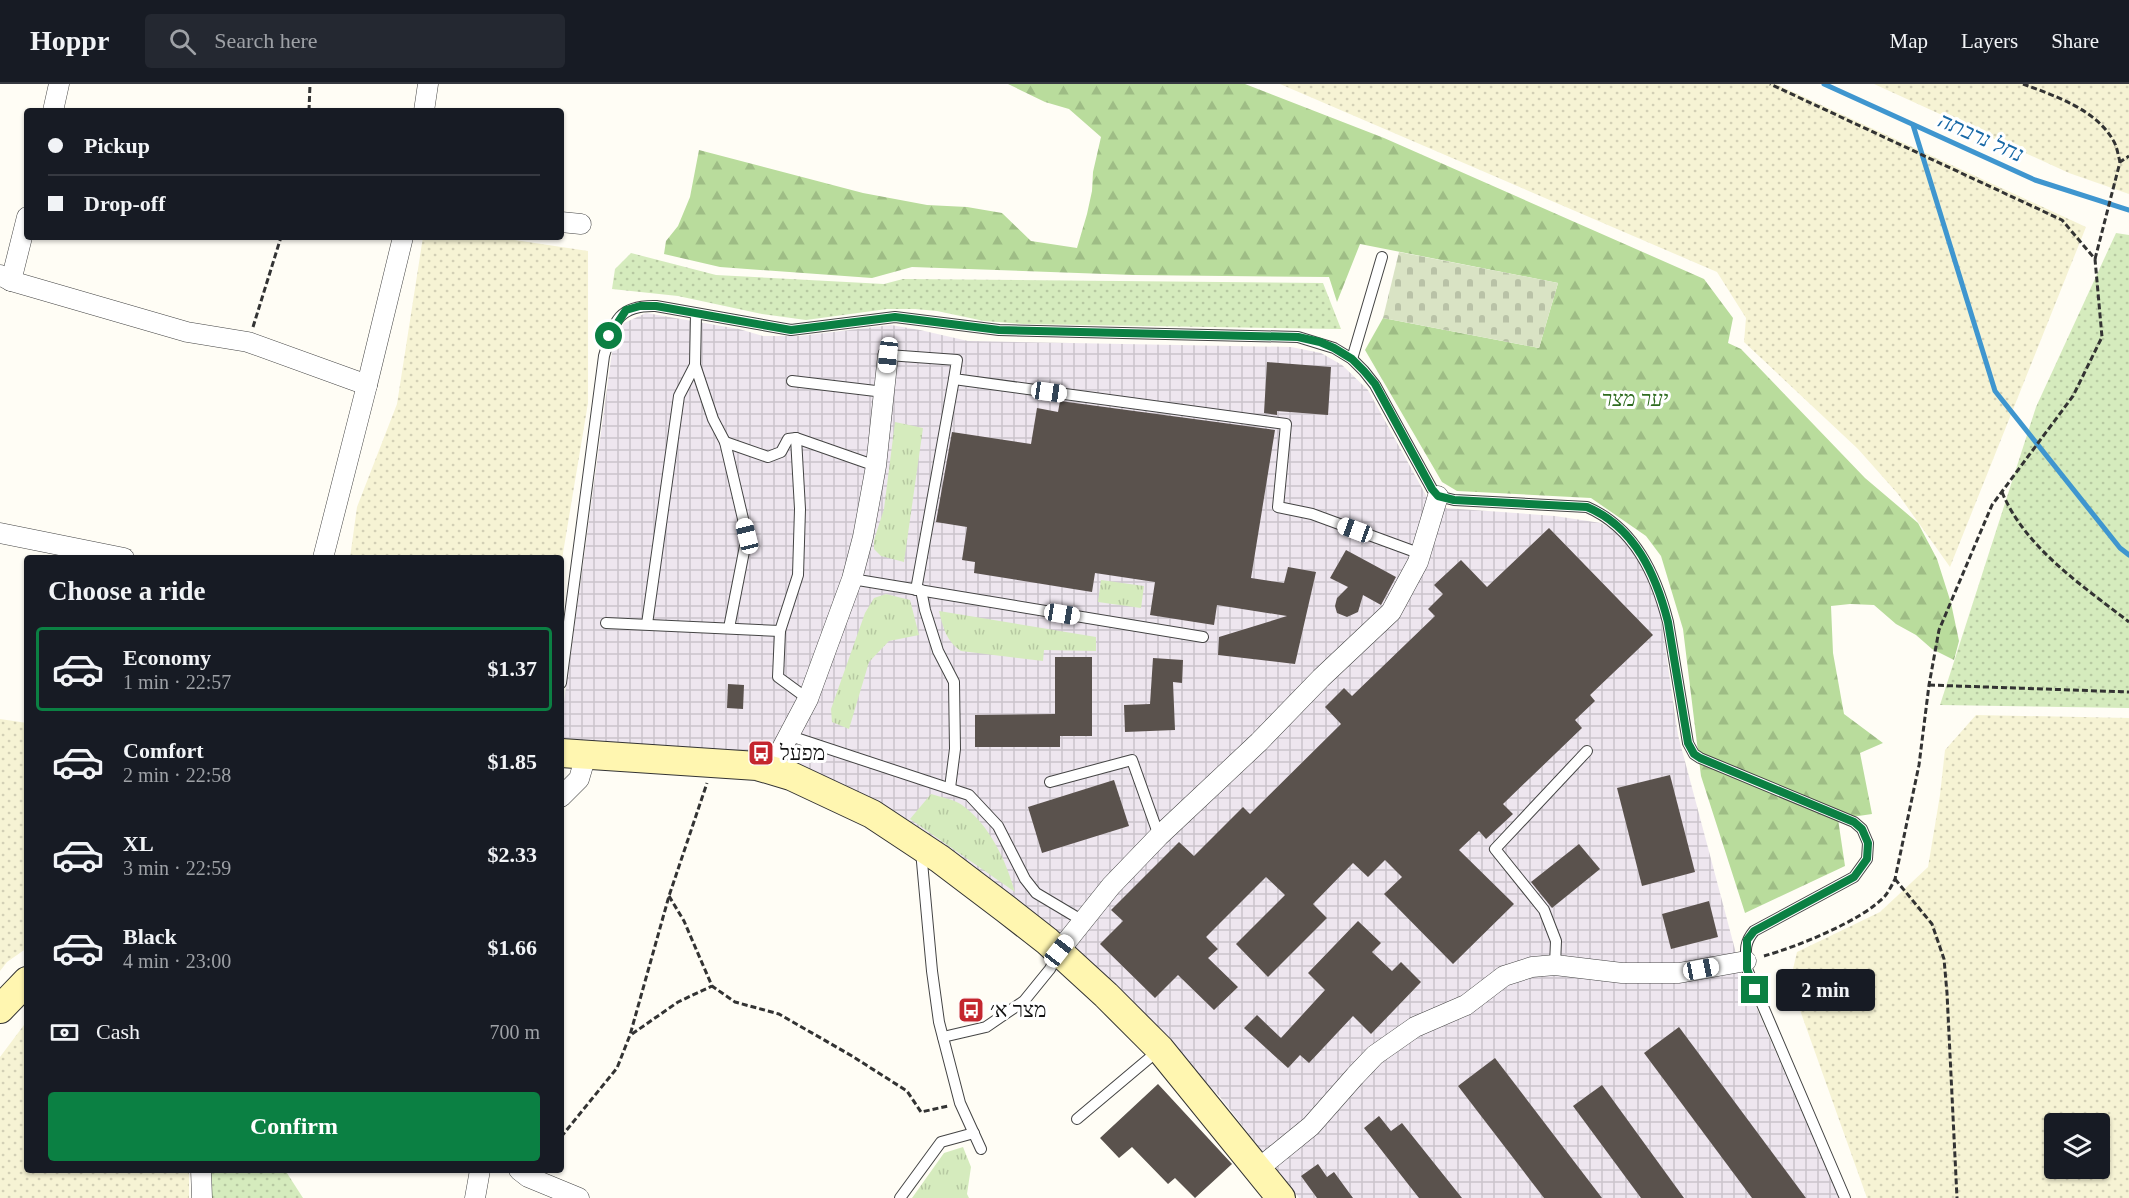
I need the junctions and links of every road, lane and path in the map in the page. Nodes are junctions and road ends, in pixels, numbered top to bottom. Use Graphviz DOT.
graph roads {
  1 [pos="59,84"];
  2 [pos="310,84"];
  3 [pos="428,84"];
  4 [pos="1770,84"];
  5 [pos="2023,84"];
  6 [pos="54,108"];
  7 [pos="309,108"];
  8 [pos="424,108"];
  9 [pos="2129,156"];
  10 [pos="2120,162"];
  11 [pos="564,222"];
  12 [pos="581,224"];
  13 [pos="24,226"];
  14 [pos="280,240"];
  15 [pos="402,240"];
  16 [pos="1382,257"];
  17 [pos="2095,259"];
  18 [pos="6,278"];
  19 [pos="696,314"];
  20 [pos="248,342"];
  21 [pos="888,355"];
  22 [pos="1352,359"];
  23 [pos="695,365"];
  24 [pos="954,379"];
  25 [pos="792,381"];
  26 [pos="367,385"];
  27 [pos="884,392"];
  28 [pos="796,438"];
  29 [pos="724,442"];
  30 [pos="876,466"];
  31 [pos="2002,492"];
  32 [pos="1438,496"];
  33 [pos="0,533"];
  34 [pos="1421,554"];
  35 [pos="109,555"];
  36 [pos="324,555"];
  37 [pos="852,579"];
  38 [pos="919,590"];
  39 [pos="2129,622"];
  40 [pos="606,623"];
  41 [pos="647,624"];
  42 [pos="729,628"];
  43 [pos="780,631"];
  44 [pos="1203,637"];
  45 [pos="564,660"];
  46 [pos="1929,685"];
  47 [pos="2129,692"];
  48 [pos="808,699"];
  49 [pos="790,736"];
  50 [pos="1587,751"];
  51 [pos="574,754"];
  52 [pos="714,762"];
  53 [pos="771,769"];
  54 [pos="1050,782"];
  55 [pos="950,788"];
  56 [pos="564,794"];
  57 [pos="1159,836"];
  58 [pos="920,845"];
  59 [pos="1895,879"];
  60 [pos="669,896"];
  61 [pos="1083,921"];
  62 [pos="1059,951"];
  63 [pos="1746,961"];
  64 [pos="1555,965"];
  65 [pos="24,984"];
  66 [pos="712,986"];
  67 [pos="0,1009"];
  68 [pos="630,1035"];
  69 [pos="943,1037"];
  70 [pos="1160,1049"];
  71 [pos="960,1103"];
  72 [pos="1077,1119"];
  73 [pos="564,1133"];
  74 [pos="974,1133"];
  75 [pos="981,1149"];
  76 [pos="1258,1169"];
  77 [pos="201,1173"];
  78 [pos="479,1173"];
  79 [pos="523,1173"];
  80 [pos="202,1198"];
  81 [pos="475,1198"];
  82 [pos="579,1198"];
  83 [pos="900,1198"];
  84 [pos="1281,1198"];
  85 [pos="1845,1198"];
  86 [pos="1957,1198"];
  1 -- 6 [label="street"];
  2 -- 7 [label="path"];
  3 -- 8 [label="street"];
  4 -- 17 [label="path"];
  5 -- 10 [label="path"];
  9 -- 10 [label="path"];
  10 -- 17 [label="path"];
  11 -- 12 [label="street"];
  13 -- 18 [label="street"];
  14 -- 20 [label="path"];
  15 -- 26 [label="street"];
  16 -- 22 [label="lane"];
  17 -- 31 [label="path"];
  18 -- 20 [label="street"];
  19 -- 22 [label="lane"];
  19 -- 23 [label="lane"];
  19 -- 45 [label="lane"];
  20 -- 26 [label="street"];
  21 -- 24 [label="lane"];
  21 -- 27 [label="street"];
  22 -- 32 [label="lane"];
  23 -- 29 [label="lane"];
  23 -- 41 [label="lane"];
  24 -- 34 [label="lane"];
  24 -- 38 [label="lane"];
  25 -- 27 [label="lane"];
  26 -- 36 [label="street"];
  27 -- 30 [label="street"];
  28 -- 29 [label="lane"];
  28 -- 30 [label="lane"];
  28 -- 43 [label="lane"];
  29 -- 42 [label="lane"];
  30 -- 37 [label="street"];
  31 -- 39 [label="path"];
  31 -- 46 [label="path"];
  32 -- 34 [label="street"];
  32 -- 63 [label="lane"];
  33 -- 35 [label="street"];
  34 -- 57 [label="street"];
  37 -- 38 [label="lane"];
  37 -- 48 [label="street"];
  38 -- 44 [label="lane"];
  38 -- 55 [label="lane"];
  40 -- 41 [label="lane"];
  41 -- 42 [label="lane"];
  42 -- 43 [label="lane"];
  43 -- 48 [label="lane"];
  46 -- 47 [label="path"];
  46 -- 59 [label="path"];
  48 -- 49 [label="street"];
  49 -- 53 [label="street"];
  49 -- 55 [label="lane"];
  50 -- 64 [label="lane"];
  51 -- 52 [label="street"];
  51 -- 56 [label="street"];
  52 -- 53 [label="street"];
  52 -- 60 [label="path"];
  53 -- 58 [label="street"];
  54 -- 57 [label="lane"];
  55 -- 61 [label="lane"];
  57 -- 61 [label="street"];
  58 -- 62 [label="street"];
  58 -- 69 [label="lane"];
  59 -- 63 [label="path"];
  59 -- 86 [label="path"];
  60 -- 66 [label="path"];
  60 -- 68 [label="path"];
  61 -- 62 [label="street"];
  62 -- 69 [label="lane"];
  62 -- 70 [label="street"];
  63 -- 64 [label="street"];
  63 -- 85 [label="lane"];
  64 -- 76 [label="street"];
  65 -- 67 [label="street"];
  66 -- 68 [label="path"];
  66 -- 71 [label="path"];
  68 -- 73 [label="path"];
  69 -- 71 [label="lane"];
  70 -- 72 [label="lane"];
  70 -- 76 [label="street"];
  71 -- 74 [label="lane"];
  74 -- 75 [label="lane"];
  74 -- 83 [label="lane"];
  76 -- 84 [label="street"];
  77 -- 80 [label="street"];
  78 -- 81 [label="street"];
  79 -- 82 [label="street"];
}
